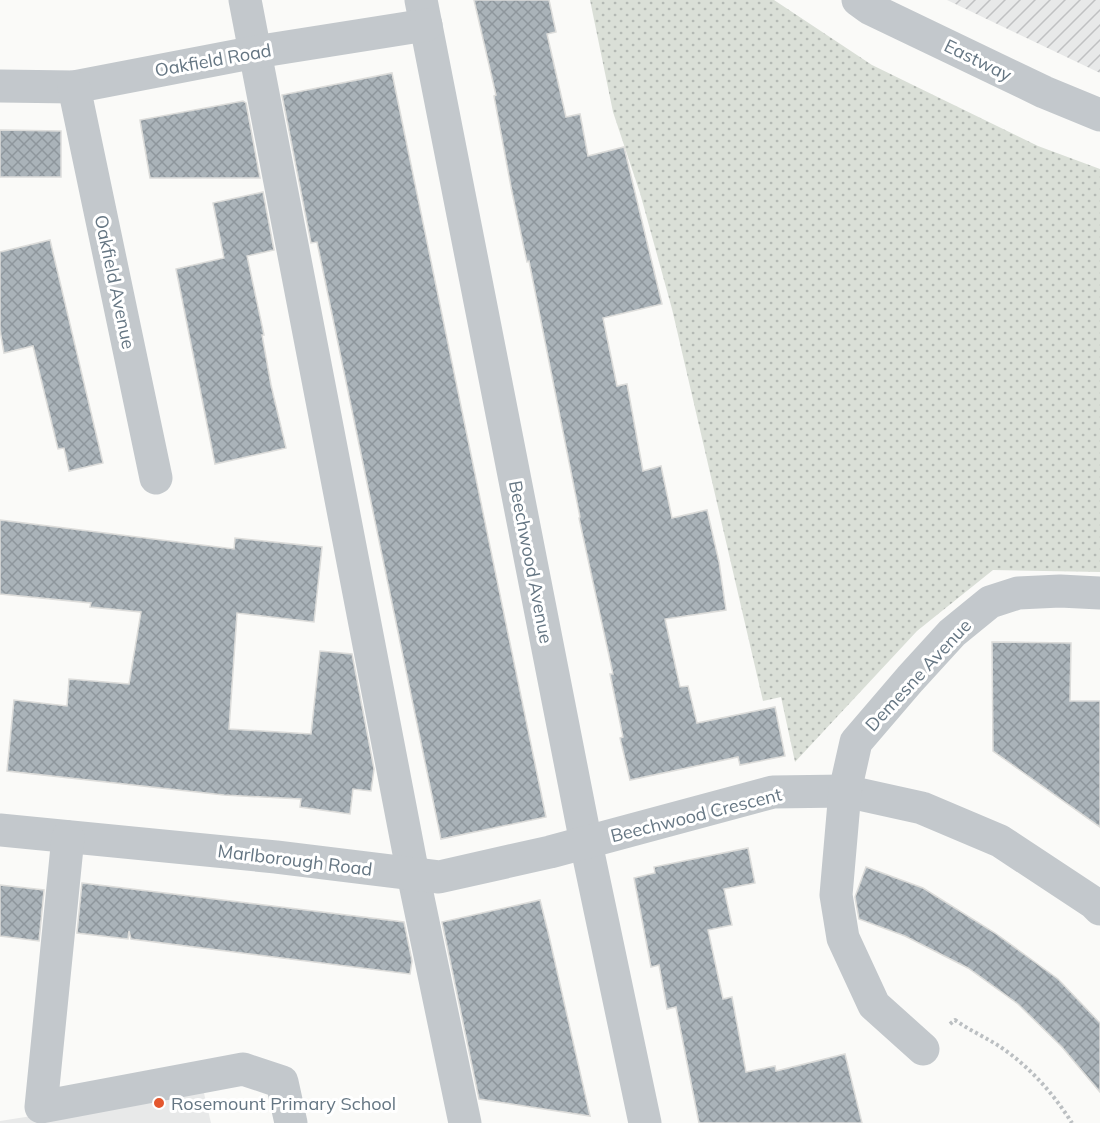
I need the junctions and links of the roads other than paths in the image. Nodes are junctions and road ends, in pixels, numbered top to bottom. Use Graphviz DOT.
graph roads {
  1 [pos="245,0"];
  2 [pos="858,0"];
  3 [pos="424,13"];
  4 [pos="256,52"];
  5 [pos="0,86"];
  6 [pos="74,87"];
  7 [pos="1100,115"];
  8 [pos="156,478"];
  9 [pos="1100,593"];
  10 [pos="845,791"];
  11 [pos="0,830"];
  12 [pos="68,837"];
  13 [pos="586,843"];
  14 [pos="413,874"];
  15 [pos="1100,909"];
  16 [pos="923,1049"];
  17 [pos="291,1123"];
  18 [pos="465,1123"];
  19 [pos="645,1123"];
  1 -- 4 [label="street"];
  2 -- 7 [label="street, Eastway"];
  3 -- 4 [label="street, Oakfield Road"];
  3 -- 13 [label="street, Beechwood Avenue"];
  4 -- 6 [label="street, Oakfield Road"];
  4 -- 14 [label="street"];
  5 -- 6 [label="street, Oakfield Road"];
  6 -- 8 [label="street, Oakfield Avenue"];
  9 -- 10 [label="street, Demesne Avenue"];
  10 -- 13 [label="street, Beechwood Crescent"];
  10 -- 15 [label="street, Beechwood Crescent"];
  10 -- 16 [label="street, Demesne Avenue"];
  11 -- 12 [label="street, Marlborough Road"];
  12 -- 14 [label="street, Marlborough Road"];
  12 -- 17 [label="street"];
  13 -- 14 [label="street, Marlborough Road"];
  13 -- 19 [label="street, Beechwood Avenue"];
  14 -- 18 [label="street"];
}
